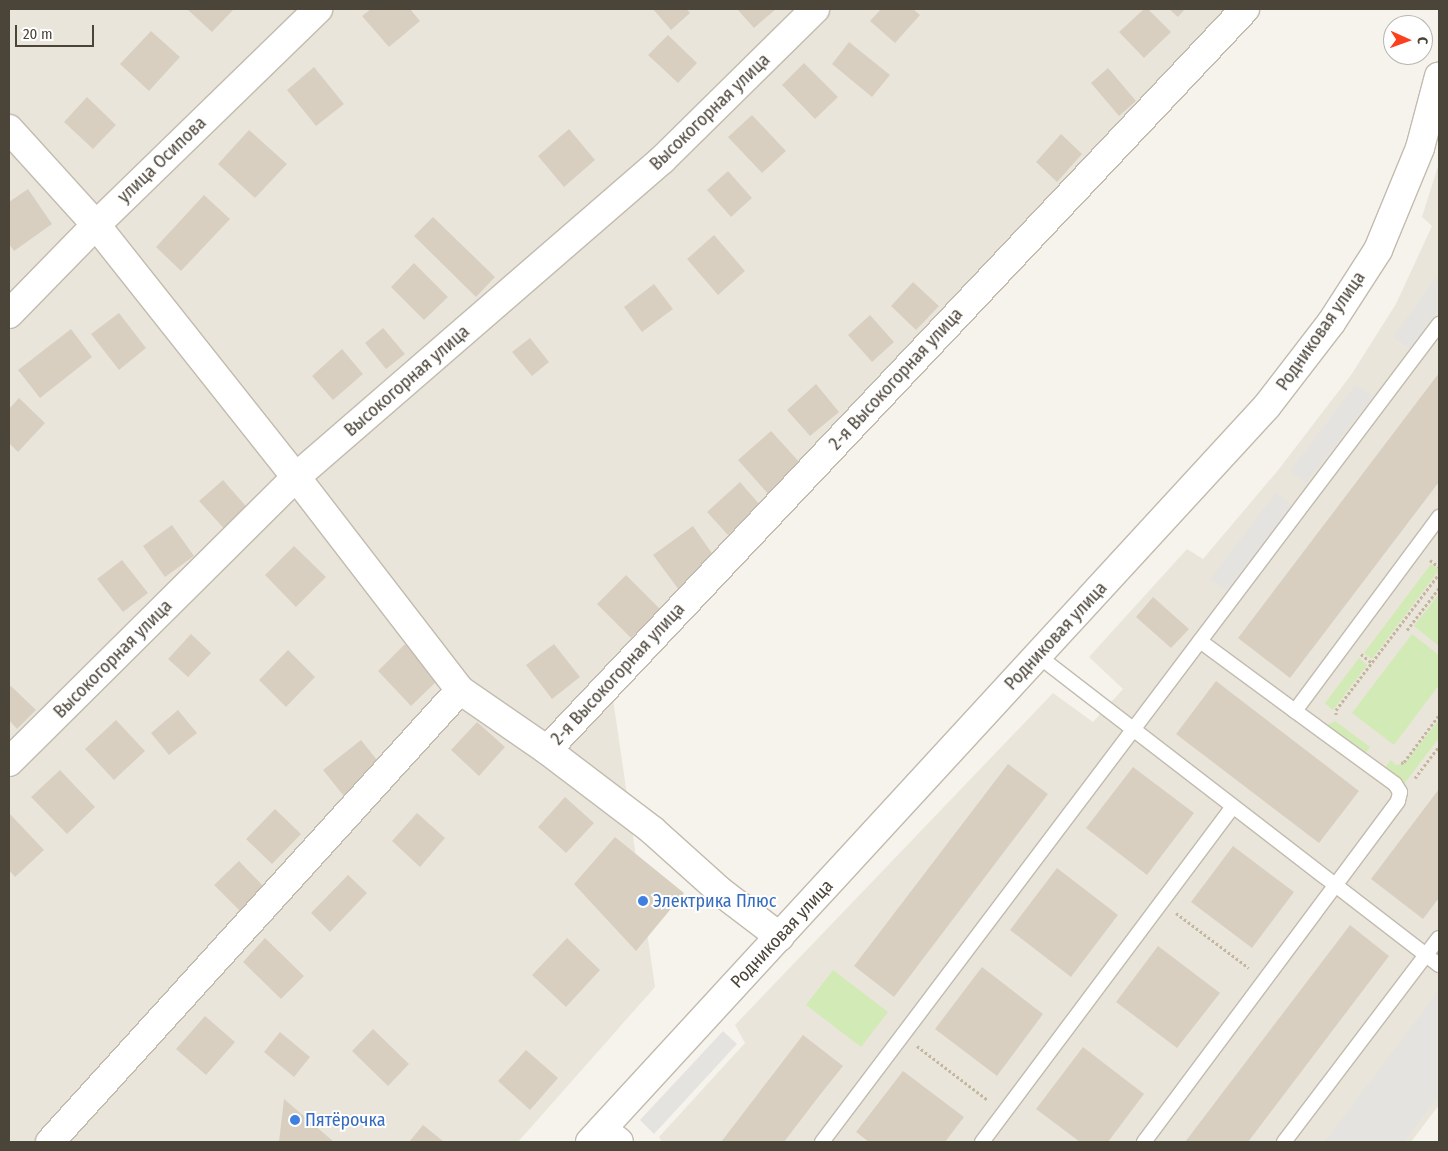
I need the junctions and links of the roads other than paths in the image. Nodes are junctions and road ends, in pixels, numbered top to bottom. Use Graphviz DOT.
graph roads {
  1 [pos="318,9"];
  2 [pos="814,9"];
  3 [pos="1245,9"];
  4 [pos="1439,76"];
  5 [pos="9,129"];
  6 [pos="96,225"];
  7 [pos="9,314"];
  8 [pos="1439,324"];
  9 [pos="296,477"];
  10 [pos="1439,517"];
  11 [pos="1200,641"];
  12 [pos="1037,656"];
  13 [pos="460,690"];
  14 [pos="1295,711"];
  15 [pos="1133,730"];
  16 [pos="547,750"];
  17 [pos="9,762"];
  18 [pos="1233,806"];
  19 [pos="1335,885"];
  20 [pos="780,937"];
  21 [pos="1439,938"];
  22 [pos="1426,955"];
  23 [pos="1439,965"];
  24 [pos="604,1138"];
  25 [pos="50,1142"];
  26 [pos="822,1142"];
  27 [pos="982,1142"];
  28 [pos="1144,1142"];
  29 [pos="1284,1142"];
  1 -- 6 [label="street, улица Осипова"];
  2 -- 9 [label="street, Высокогорная улица"];
  3 -- 16 [label="street, 2-я Высокогорная улица"];
  4 -- 12 [label="street, Родниковая улица"];
  5 -- 6 [label="street"];
  6 -- 7 [label="street, улица Осипова"];
  6 -- 9 [label="street"];
  8 -- 11 [label="lane"];
  9 -- 13 [label="street"];
  9 -- 17 [label="street, Высокогорная улица"];
  10 -- 14 [label="lane"];
  11 -- 14 [label="lane"];
  11 -- 15 [label="lane"];
  12 -- 15 [label="lane"];
  12 -- 20 [label="street, Родниковая улица"];
  13 -- 16 [label="street"];
  13 -- 25 [label="street"];
  14 -- 19 [label="lane"];
  15 -- 18 [label="lane"];
  15 -- 26 [label="lane"];
  16 -- 20 [label="street"];
  18 -- 19 [label="lane"];
  18 -- 27 [label="lane"];
  19 -- 22 [label="lane"];
  19 -- 28 [label="lane"];
  20 -- 24 [label="street, Родниковая улица"];
  21 -- 22 [label="lane"];
  22 -- 23 [label="lane"];
  22 -- 29 [label="lane"];
}
